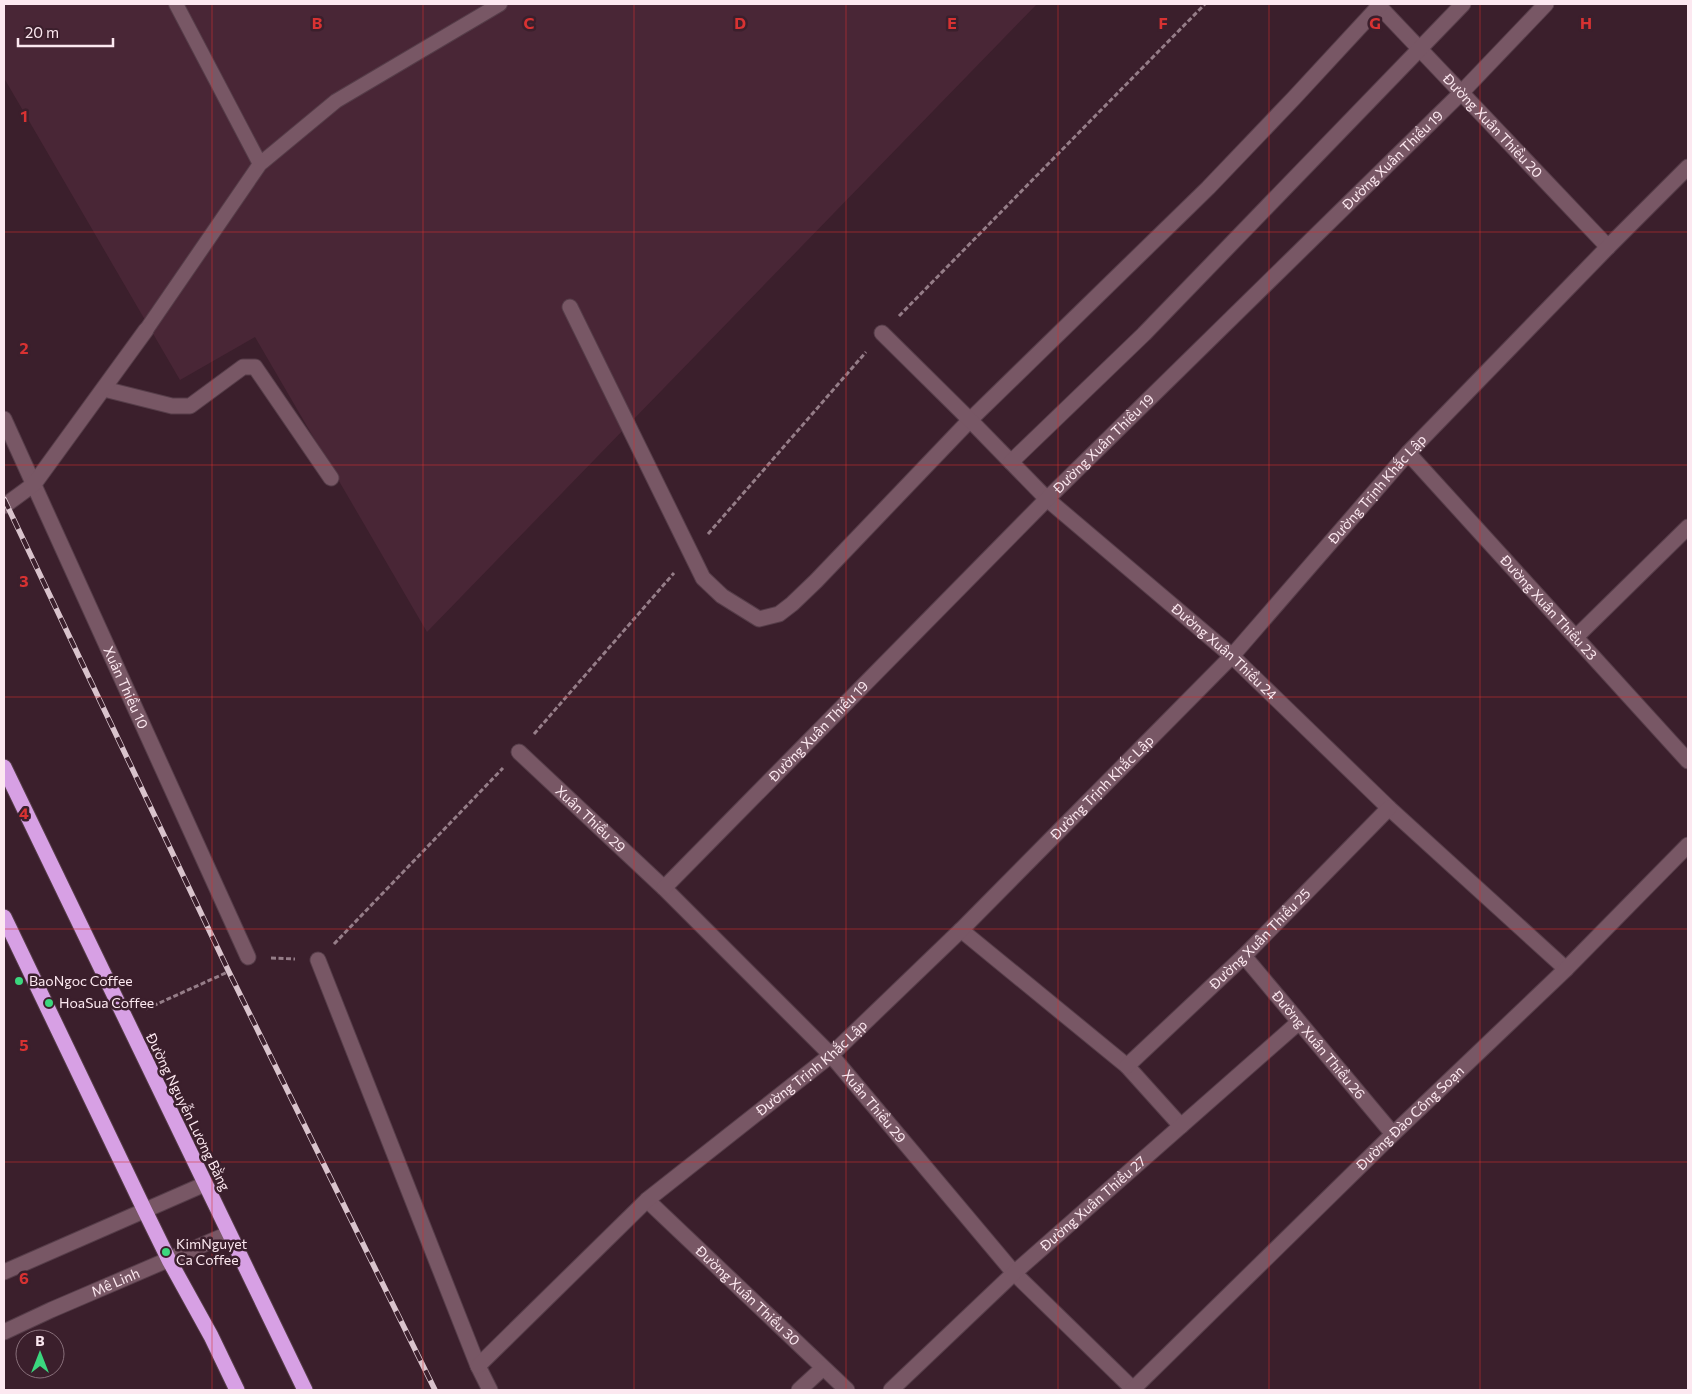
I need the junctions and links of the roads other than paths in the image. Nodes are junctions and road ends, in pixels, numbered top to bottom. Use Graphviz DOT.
graph roads {
  1 [pos="176,4"];
  2 [pos="500,4"];
  3 [pos="1379,4"];
  4 [pos="1463,4"];
  5 [pos="1546,4"];
  6 [pos="1419,48"];
  7 [pos="1461,93"];
  8 [pos="260,164"];
  9 [pos="1688,167"];
  10 [pos="1608,247"];
  11 [pos="570,307"];
  12 [pos="146,330"];
  13 [pos="882,333"];
  14 [pos="104,389"];
  15 [pos="4,419"];
  16 [pos="970,420"];
  17 [pos="1408,454"];
  18 [pos="1011,462"];
  19 [pos="331,478"];
  20 [pos="34,484"];
  21 [pos="1047,499"];
  22 [pos="4,506"];
  23 [pos="1688,527"];
  24 [pos="1576,637"];
  25 [pos="1232,656"];
  26 [pos="519,752"];
  27 [pos="1688,760"];
  28 [pos="4,767"];
  29 [pos="1389,808"];
  30 [pos="1688,845"];
  31 [pos="664,888"];
  32 [pos="4,917"];
  33 [pos="961,930"];
  34 [pos="1244,956"];
  35 [pos="248,957"];
  36 [pos="318,960"];
  37 [pos="1566,969"];
  38 [pos="1299,1022"];
  39 [pos="831,1055"];
  40 [pos="1126,1066"];
  41 [pos="1181,1126"];
  42 [pos="1393,1134"];
  43 [pos="205,1184"];
  44 [pos="647,1200"];
  45 [pos="145,1211"];
  46 [pos="228,1234"];
  47 [pos="169,1260"];
  48 [pos="4,1272"];
  49 [pos="1014,1273"];
  50 [pos="4,1332"];
  51 [pos="478,1366"];
  52 [pos="824,1368"];
  53 [pos="237,1390"];
  54 [pos="305,1390"];
  55 [pos="490,1390"];
  56 [pos="800,1390"];
  57 [pos="847,1390"];
  58 [pos="891,1390"];
  59 [pos="1132,1390"];
  1 -- 8 [label="lane"];
  2 -- 8 [label="lane"];
  3 -- 6 [label="street, Đường Xuân Thiều 20"];
  3 -- 16 [label="street"];
  4 -- 6 [label="street"];
  5 -- 7 [label="street, Đường Xuân Thiều 19"];
  6 -- 7 [label="street, Đường Xuân Thiều 20"];
  6 -- 18 [label="street"];
  7 -- 10 [label="street, Đường Xuân Thiều 20"];
  7 -- 21 [label="street, Đường Xuân Thiều 19"];
  8 -- 12 [label="lane"];
  9 -- 10 [label="street, Đường Trịnh Khắc Lập"];
  10 -- 17 [label="street, Đường Trịnh Khắc Lập"];
  11 -- 16 [label="street"];
  12 -- 14 [label="street"];
  13 -- 16 [label="street, Đường Xuân Thiều 24"];
  14 -- 19 [label="street"];
  14 -- 20 [label="street"];
  15 -- 20 [label="street, Xuân Thiều 10"];
  16 -- 18 [label="street, Đường Xuân Thiều 24"];
  17 -- 24 [label="street, Đường Xuân Thiều 23"];
  17 -- 25 [label="street, Đường Trịnh Khắc Lập"];
  18 -- 21 [label="street, Đường Xuân Thiều 24"];
  20 -- 22 [label="street"];
  20 -- 35 [label="street, Xuân Thiều 10"];
  21 -- 25 [label="street, Đường Xuân Thiều 24"];
  21 -- 31 [label="street, Đường Xuân Thiều 19"];
  23 -- 24 [label="street"];
  24 -- 27 [label="street, Đường Xuân Thiều 23"];
  25 -- 29 [label="street, Đường Xuân Thiều 24"];
  25 -- 33 [label="street, Đường Trịnh Khắc Lập"];
  26 -- 31 [label="street, Xuân Thiều 29"];
  28 -- 43 [label="highway, Đường Nguyễn Lương Bằng"];
  29 -- 34 [label="street, Đường Xuân Thiều 25"];
  29 -- 37 [label="street, Đường Xuân Thiều 24"];
  30 -- 37 [label="street, Đường Đào Công Soạn"];
  31 -- 39 [label="street, Xuân Thiều 29"];
  32 -- 45 [label="highway"];
  33 -- 39 [label="street, Đường Trịnh Khắc Lập"];
  33 -- 40 [label="street"];
  34 -- 38 [label="street, Đường Xuân Thiều 26"];
  34 -- 40 [label="street, Đường Xuân Thiều 25"];
  36 -- 51 [label="street"];
  37 -- 42 [label="street, Đường Đào Công Soạn"];
  38 -- 41 [label="street, Đường Xuân Thiều 27"];
  38 -- 42 [label="street, Đường Xuân Thiều 26"];
  39 -- 44 [label="street, Đường Trịnh Khắc Lập"];
  39 -- 49 [label="street, Xuân Thiều 29"];
  40 -- 41 [label="street"];
  41 -- 49 [label="street, Đường Xuân Thiều 27"];
  42 -- 59 [label="street, Đường Đào Công Soạn"];
  43 -- 45 [label="street"];
  43 -- 46 [label="highway, Đường Nguyễn Lương Bằng"];
  44 -- 51 [label="street, Đường Trịnh Khắc Lập"];
  44 -- 52 [label="street, Đường Xuân Thiều 30"];
  45 -- 47 [label="highway"];
  45 -- 48 [label="street"];
  46 -- 47 [label="street, Mê Linh"];
  46 -- 54 [label="highway, Đường Nguyễn Lương Bằng"];
  47 -- 50 [label="street, Mê Linh"];
  47 -- 53 [label="highway"];
  49 -- 58 [label="street, Đường Xuân Thiều 27"];
  49 -- 59 [label="street, Xuân Thiều 29"];
  51 -- 55 [label="street"];
  52 -- 56 [label="street"];
  52 -- 57 [label="street, Đường Xuân Thiều 30"];
}
